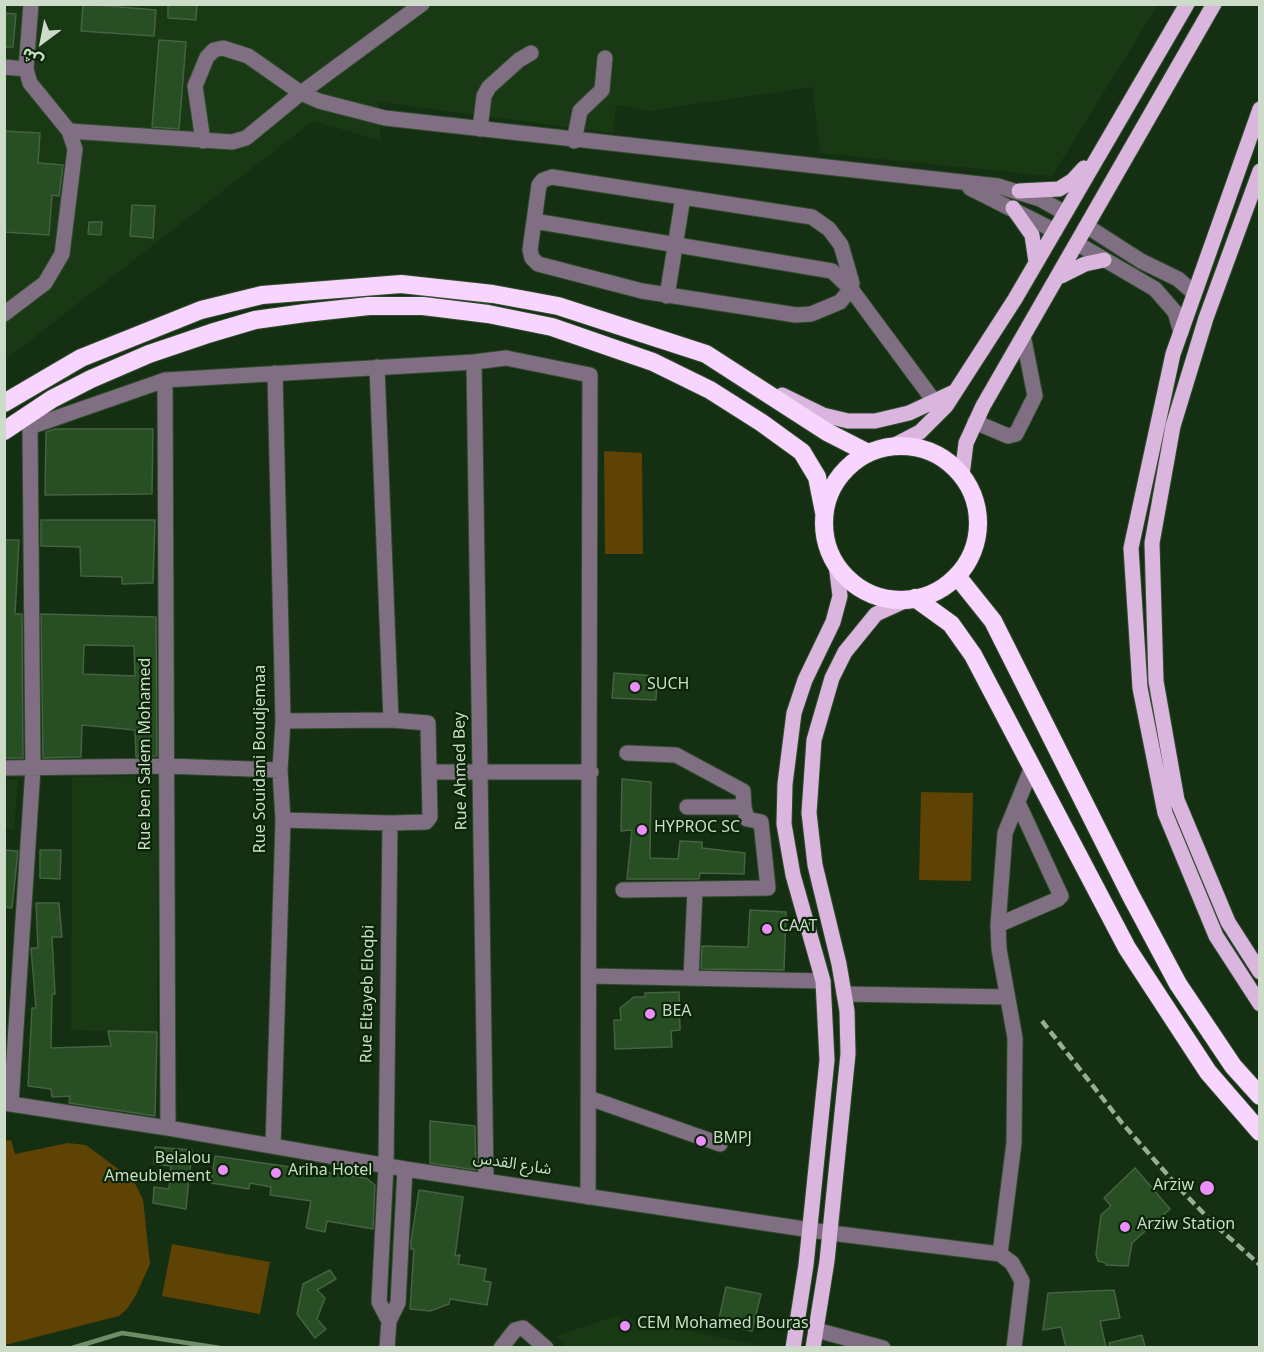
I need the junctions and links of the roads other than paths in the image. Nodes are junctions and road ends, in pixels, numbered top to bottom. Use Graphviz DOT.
graph roads {
  1 [pos="31,4"];
  2 [pos="422,4"];
  3 [pos="1187,4"];
  4 [pos="1214,4"];
  5 [pos="531,54"];
  6 [pos="605,58"];
  7 [pos="4,67"];
  8 [pos="26,69"];
  9 [pos="301,93"];
  10 [pos="1260,110"];
  11 [pos="480,129"];
  12 [pos="69,131"];
  13 [pos="1111,135"];
  14 [pos="203,141"];
  15 [pos="574,141"];
  16 [pos="1260,171"];
  17 [pos="948,179"];
  18 [pos="1019,191"];
  19 [pos="683,197"];
  20 [pos="1013,208"];
  21 [pos="1065,213"];
  22 [pos="534,221"];
  23 [pos="1088,227"];
  24 [pos="1055,231"];
  25 [pos="675,244"];
  26 [pos="1078,244"];
  27 [pos="1104,260"];
  28 [pos="1036,262"];
  29 [pos="1059,278"];
  30 [pos="851,289"];
  31 [pos="1194,293"];
  32 [pos="667,296"];
  33 [pos="1015,299"];
  34 [pos="1039,313"];
  35 [pos="4,314"];
  36 [pos="1206,318"];
  37 [pos="1181,332"];
  38 [pos="1024,340"];
  39 [pos="706,354"];
  40 [pos="474,362"];
  41 [pos="377,367"];
  42 [pos="275,373"];
  43 [pos="165,380"];
  44 [pos="956,390"];
  45 [pos="934,402"];
  46 [pos="4,403"];
  47 [pos="975,422"];
  48 [pos="4,431"];
  49 [pos="893,446"];
  50 [pos="868,453"];
  51 [pos="962,475"];
  52 [pos="824,512"];
  53 [pos="836,564"];
  54 [pos="957,576"];
  55 [pos="912,599"];
  56 [pos="391,720"];
  57 [pos="283,721"];
  58 [pos="627,753"];
  59 [pos="166,765"];
  60 [pos="1032,767"];
  61 [pos="4,768"];
  62 [pos="33,768"];
  63 [pos="280,770"];
  64 [pos="430,772"];
  65 [pos="481,772"];
  66 [pos="591,772"];
  67 [pos="1018,803"];
  68 [pos="687,807"];
  69 [pos="744,807"];
  70 [pos="283,820"];
  71 [pos="390,823"];
  72 [pos="694,890"];
  73 [pos="623,891"];
  74 [pos="823,898"];
  75 [pos="802,907"];
  76 [pos="998,925"];
  77 [pos="1260,972"];
  78 [pos="591,976"];
  79 [pos="691,978"];
  80 [pos="823,981"];
  81 [pos="844,994"];
  82 [pos="1007,997"];
  83 [pos="1260,1004"];
  84 [pos="1260,1096"];
  85 [pos="590,1098"];
  86 [pos="8,1104"];
  87 [pos="168,1128"];
  88 [pos="1260,1132"];
  89 [pos="720,1144"];
  90 [pos="273,1146"];
  91 [pos="386,1166"];
  92 [pos="405,1169"];
  93 [pos="486,1180"];
  94 [pos="588,1197"];
  95 [pos="810,1230"];
  96 [pos="831,1233"];
  97 [pos="1006,1259"];
  98 [pos="389,1321"];
  99 [pos="816,1330"];
  100 [pos="387,1347"];
  101 [pos="501,1347"];
  102 [pos="546,1347"];
  103 [pos="793,1347"];
  104 [pos="813,1347"];
  105 [pos="883,1347"];
  106 [pos="1014,1347"];
  1 -- 8 [label="street"];
  2 -- 9 [label="street"];
  3 -- 13 [label="main road"];
  4 -- 23 [label="main road"];
  5 -- 11 [label="street"];
  6 -- 15 [label="street"];
  7 -- 8 [label="street"];
  8 -- 12 [label="street"];
  9 -- 11 [label="street"];
  9 -- 14 [label="street"];
  9 -- 14 [label="street"];
  10 -- 31 [label="main road"];
  11 -- 15 [label="street"];
  12 -- 14 [label="street"];
  12 -- 35 [label="street"];
  13 -- 18 [label="main road"];
  13 -- 21 [label="main road"];
  15 -- 17 [label="street"];
  16 -- 36 [label="main road"];
  17 -- 18 [label="street"];
  17 -- 20 [label="street"];
  18 -- 21 [label="street"];
  19 -- 22 [label="street"];
  19 -- 25 [label="street"];
  19 -- 30 [label="street"];
  20 -- 24 [label="street"];
  20 -- 28 [label="main road"];
  21 -- 23 [label="main road"];
  21 -- 24 [label="main road"];
  22 -- 25 [label="street"];
  22 -- 32 [label="street"];
  23 -- 26 [label="main road"];
  23 -- 31 [label="street"];
  24 -- 26 [label="main road"];
  24 -- 28 [label="main road"];
  25 -- 30 [label="street"];
  25 -- 32 [label="street"];
  26 -- 27 [label="street"];
  26 -- 29 [label="main road"];
  27 -- 29 [label="main road"];
  27 -- 37 [label="street"];
  28 -- 33 [label="main road"];
  29 -- 34 [label="main road"];
  30 -- 32 [label="street"];
  30 -- 45 [label="street"];
  31 -- 36 [label="main road"];
  31 -- 37 [label="main road"];
  33 -- 34 [label="main road"];
  33 -- 44 [label="main road"];
  34 -- 38 [label="main road"];
  36 -- 77 [label="main road"];
  37 -- 83 [label="main road"];
  38 -- 47 [label="main road"];
  38 -- 47 [label="street"];
  39 -- 45 [label="main road"];
  39 -- 46 [label="highway"];
  39 -- 50 [label="highway"];
  40 -- 41 [label="street"];
  40 -- 65 [label="street, Rue Ahmed Bey"];
  40 -- 66 [label="street"];
  41 -- 42 [label="street"];
  41 -- 56 [label="street"];
  42 -- 43 [label="street"];
  42 -- 57 [label="street, Rue Souidani Boudjemaa"];
  43 -- 59 [label="street, Rue ben Salem Mohamed"];
  43 -- 62 [label="street"];
  44 -- 45 [label="main road"];
  44 -- 49 [label="main road"];
  47 -- 51 [label="main road"];
  48 -- 52 [label="highway"];
  49 -- 50 [label="highway"];
  49 -- 51 [label="highway"];
  50 -- 52 [label="highway"];
  51 -- 54 [label="highway"];
  52 -- 53 [label="highway"];
  53 -- 55 [label="highway"];
  53 -- 75 [label="main road"];
  54 -- 55 [label="highway"];
  54 -- 84 [label="highway"];
  55 -- 60 [label="highway"];
  55 -- 74 [label="main road"];
  56 -- 57 [label="street"];
  56 -- 64 [label="street"];
  57 -- 63 [label="street, Rue Souidani Boudjemaa"];
  58 -- 69 [label="street"];
  59 -- 62 [label="street"];
  59 -- 63 [label="street"];
  59 -- 87 [label="street, Rue ben Salem Mohamed"];
  60 -- 67 [label="street"];
  60 -- 88 [label="highway"];
  61 -- 62 [label="street"];
  62 -- 86 [label="street"];
  63 -- 70 [label="street, Rue Souidani Boudjemaa"];
  64 -- 65 [label="street"];
  64 -- 71 [label="street"];
  65 -- 66 [label="street"];
  65 -- 93 [label="street, Rue Ahmed Bey"];
  66 -- 78 [label="street"];
  67 -- 76 [label="street"];
  67 -- 76 [label="street"];
  68 -- 69 [label="street"];
  69 -- 72 [label="street"];
  70 -- 71 [label="street"];
  70 -- 90 [label="street, Rue Souidani Boudjemaa"];
  71 -- 91 [label="street, Rue Eltayeb Eloqbi"];
  72 -- 73 [label="street"];
  72 -- 79 [label="street"];
  74 -- 75 [label="main road"];
  74 -- 81 [label="main road"];
  75 -- 80 [label="main road"];
  76 -- 82 [label="street"];
  78 -- 79 [label="street"];
  78 -- 85 [label="street"];
  79 -- 80 [label="street"];
  80 -- 95 [label="main road"];
  81 -- 82 [label="street"];
  81 -- 96 [label="main road"];
  82 -- 97 [label="street"];
  85 -- 89 [label="street"];
  85 -- 94 [label="street"];
  86 -- 87 [label="street, شارع القدس"];
  87 -- 90 [label="street, شارع القدس"];
  90 -- 91 [label="street, شارع القدس"];
  91 -- 92 [label="street, شارع القدس"];
  91 -- 98 [label="street, Rue Eltayeb Eloqbi"];
  92 -- 93 [label="street, شارع القدس"];
  92 -- 98 [label="street"];
  93 -- 94 [label="street, شارع القدس"];
  94 -- 95 [label="street, شارع القدس"];
  95 -- 96 [label="street, شارع القدس"];
  95 -- 103 [label="main road"];
  96 -- 97 [label="street, شارع القدس"];
  96 -- 99 [label="main road"];
  97 -- 106 [label="street"];
  98 -- 100 [label="street"];
  99 -- 104 [label="main road"];
  99 -- 105 [label="street"];
  101 -- 102 [label="street"];
}
